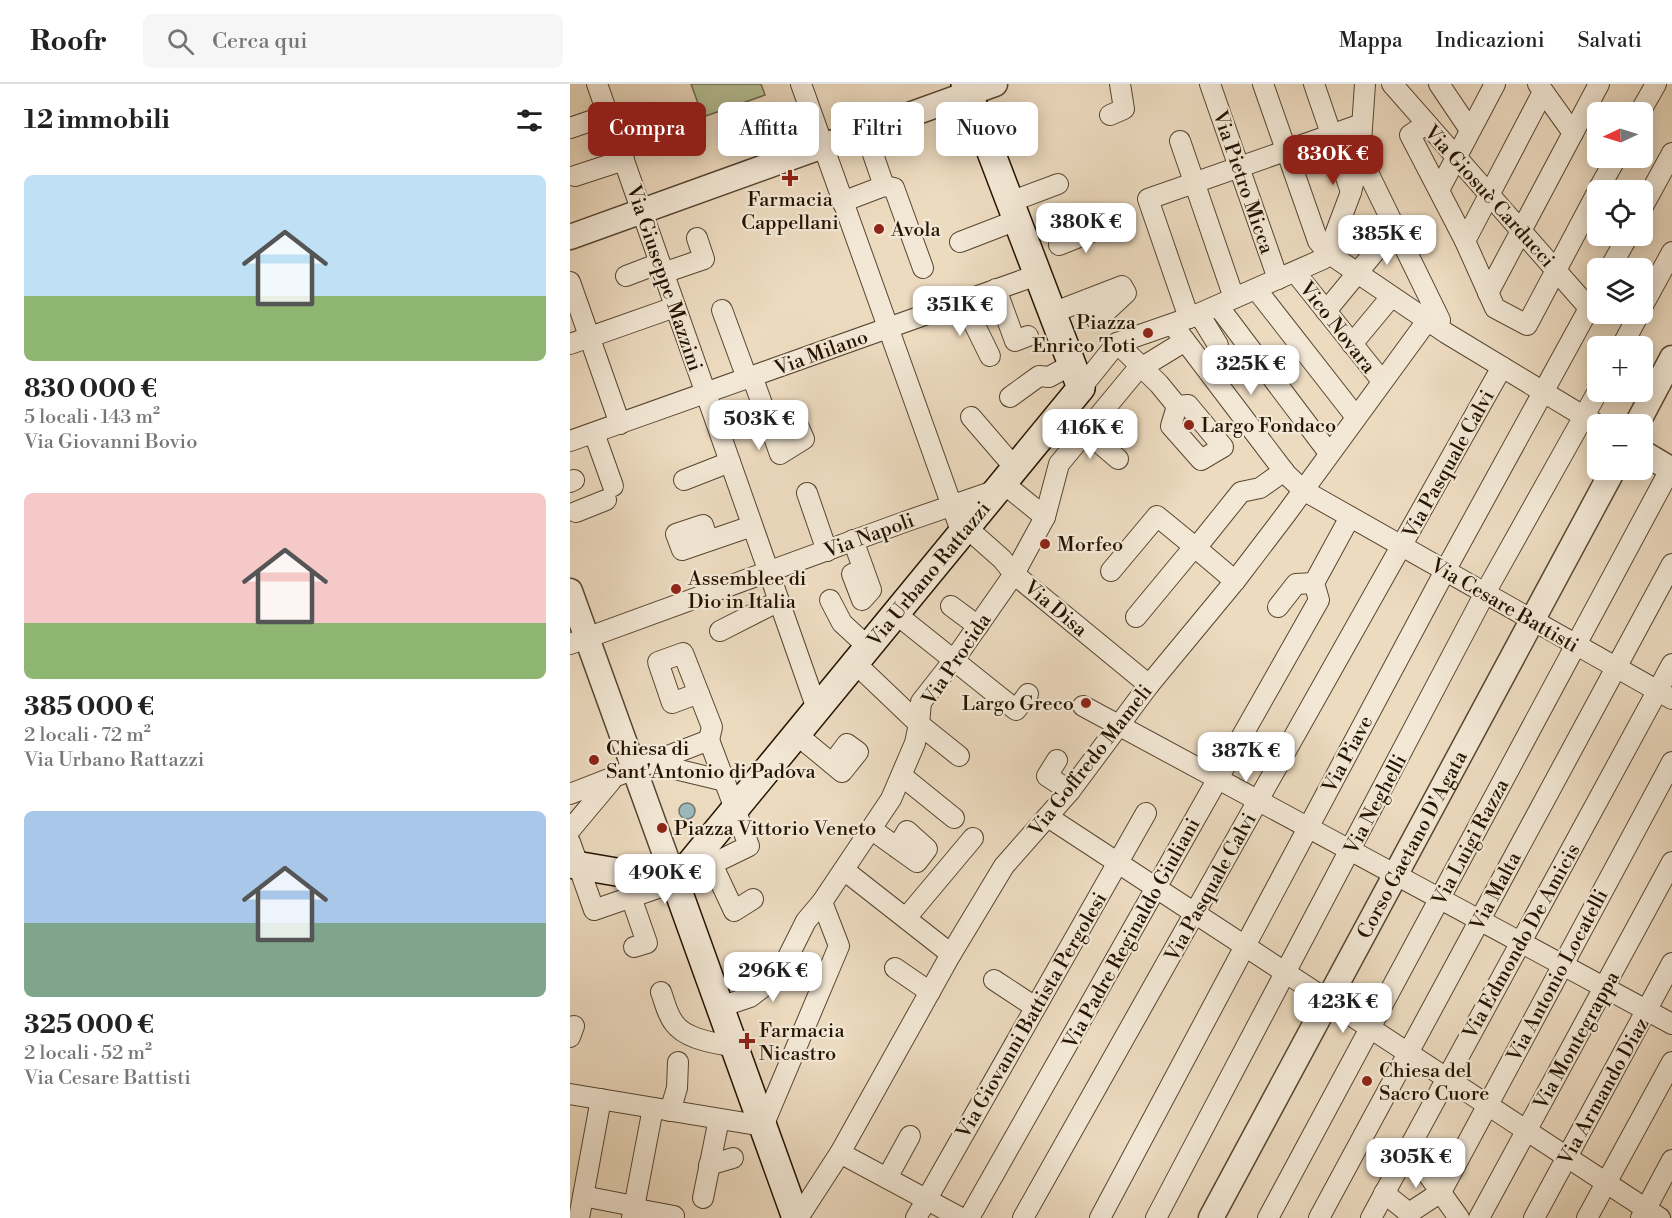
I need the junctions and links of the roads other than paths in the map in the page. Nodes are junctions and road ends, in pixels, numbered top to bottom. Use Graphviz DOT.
graph roads {
  1 [pos="597,84"];
  2 [pos="801,84"];
  3 [pos="1120,84"];
  4 [pos="1210,84"];
  5 [pos="1263,84"];
  6 [pos="1314,84"];
  7 [pos="1365,84"];
  8 [pos="1392,84"];
  9 [pos="1439,84"];
  10 [pos="1598,84"];
  11 [pos="1656,84"];
  12 [pos="1489,87"];
  13 [pos="978,88"];
  14 [pos="1540,88"];
  15 [pos="603,102"];
  16 [pos="806,102"];
  17 [pos="1646,102"];
  18 [pos="924,109"];
  19 [pos="1110,115"];
  20 [pos="588,122"];
  21 [pos="1426,124"];
  22 [pos="570,128"];
  23 [pos="1347,130"];
  24 [pos="1470,130"];
  25 [pos="1573,132"];
  26 [pos="1180,141"];
  27 [pos="819,150"];
  28 [pos="1286,151"];
  29 [pos="1672,153"];
  30 [pos="623,156"];
  31 [pos="796,156"];
  32 [pos="874,156"];
  33 [pos="1360,157"];
  34 [pos="1456,158"];
  35 [pos="624,160"];
  36 [pos="1239,167"];
  37 [pos="576,176"];
  38 [pos="1194,183"];
  39 [pos="1373,183"];
  40 [pos="1058,184"];
  41 [pos="884,186"];
  42 [pos="1653,188"];
  43 [pos="1352,189"];
  44 [pos="1439,190"];
  45 [pos="1488,195"];
  46 [pos="843,204"];
  47 [pos="641,211"];
  48 [pos="1013,211"];
  49 [pos="1587,211"];
  50 [pos="1099,229"];
  51 [pos="1521,231"];
  52 [pos="1399,236"];
  53 [pos="570,237"];
  54 [pos="697,238"];
  55 [pos="1465,241"];
  56 [pos="960,242"];
  57 [pos="1323,251"];
  58 [pos="1672,252"];
  59 [pos="1042,257"];
  60 [pos="923,267"];
  61 [pos="661,268"];
  62 [pos="1555,270"];
  63 [pos="1356,273"];
  64 [pos="1286,275"];
  65 [pos="626,276"];
  66 [pos="570,282"];
  67 [pos="1122,286"];
  68 [pos="1653,287"];
  69 [pos="996,289"];
  70 [pos="1256,289"];
  71 [pos="1488,293"];
  72 [pos="1587,295"];
  73 [pos="1391,297"];
  74 [pos="963,301"];
  75 [pos="1226,302"];
  76 [pos="675,307"];
  77 [pos="722,310"];
  78 [pos="1326,311"];
  79 [pos="1587,311"];
  80 [pos="1052,313"];
  81 [pos="1187,319"];
  82 [pos="1428,320"];
  83 [pos="888,328"];
  84 [pos="1028,336"];
  85 [pos="592,338"];
  86 [pos="1185,341"];
  87 [pos="570,344"];
  88 [pos="1352,344"];
  89 [pos="1218,345"];
  90 [pos="1115,346"];
  91 [pos="990,356"];
  92 [pos="1672,358"];
  93 [pos="1502,367"];
  94 [pos="1139,368"];
  95 [pos="1076,376"];
  96 [pos="750,377"];
  97 [pos="1382,381"];
  98 [pos="1544,392"];
  99 [pos="705,393"];
  100 [pos="1010,397"];
  101 [pos="1177,406"];
  102 [pos="1062,411"];
  103 [pos="1642,414"];
  104 [pos="972,417"];
  105 [pos="1356,417"];
  106 [pos="1587,419"];
  107 [pos="768,420"];
  108 [pos="620,423"];
  109 [pos="1587,427"];
  110 [pos="1086,432"];
  111 [pos="594,433"];
  112 [pos="570,441"];
  113 [pos="1329,453"];
  114 [pos="1653,458"];
  115 [pos="1118,459"];
  116 [pos="730,462"];
  117 [pos="1672,468"];
  118 [pos="1284,471"];
  119 [pos="1011,474"];
  120 [pos="1056,477"];
  121 [pos="684,480"];
  122 [pos="1608,480"];
  123 [pos="1303,490"];
  124 [pos="807,494"];
  125 [pos="952,505"];
  126 [pos="576,512"];
  127 [pos="1045,517"];
  128 [pos="1350,517"];
  129 [pos="752,525"];
  130 [pos="964,531"];
  131 [pos="676,534"];
  132 [pos="853,540"];
  133 [pos="1402,546"];
  134 [pos="1195,548"];
  135 [pos="827,550"];
  136 [pos="1672,564"];
  137 [pos="1111,571"];
  138 [pos="1445,571"];
  139 [pos="768,572"];
  140 [pos="1014,574"];
  141 [pos="1235,581"];
  142 [pos="1314,583"];
  143 [pos="570,591"];
  144 [pos="1485,593"];
  145 [pos="830,600"];
  146 [pos="862,600"];
  147 [pos="779,602"];
  148 [pos="951,606"];
  149 [pos="1278,607"];
  150 [pos="896,614"];
  151 [pos="1136,617"];
  152 [pos="1533,620"];
  153 [pos="978,626"];
  154 [pos="720,631"];
  155 [pos="578,641"];
  156 [pos="1576,645"];
  157 [pos="862,655"];
  158 [pos="954,660"];
  159 [pos="1672,664"];
  160 [pos="1616,668"];
  161 [pos="1149,685"];
  162 [pos="699,693"];
  163 [pos="1028,694"];
  164 [pos="1665,695"];
  165 [pos="1083,706"];
  166 [pos="817,709"];
  167 [pos="919,724"];
  168 [pos="1119,725"];
  169 [pos="711,733"];
  170 [pos="796,734"];
  171 [pos="858,752"];
  172 [pos="959,756"];
  173 [pos="1057,760"];
  174 [pos="1672,762"];
  175 [pos="632,767"];
  176 [pos="902,776"];
  177 [pos="1217,778"];
  178 [pos="1070,791"];
  179 [pos="570,794"];
  180 [pos="734,796"];
  181 [pos="1258,801"];
  182 [pos="1146,813"];
  183 [pos="1048,817"];
  184 [pos="954,818"];
  185 [pos="1308,828"];
  186 [pos="872,829"];
  187 [pos="570,830"];
  188 [pos="973,838"];
  189 [pos="927,849"];
  190 [pos="1350,851"];
  191 [pos="573,858"];
  192 [pos="1118,862"];
  193 [pos="1672,862"];
  194 [pos="713,868"];
  195 [pos="844,870"];
  196 [pos="1395,875"];
  197 [pos="676,886"];
  198 [pos="1157,889"];
  199 [pos="753,899"];
  200 [pos="1439,899"];
  201 [pos="632,902"];
  202 [pos="822,902"];
  203 [pos="1196,914"];
  204 [pos="906,918"];
  205 [pos="1479,921"];
  206 [pos="1520,943"];
  207 [pos="1246,946"];
  208 [pos="634,947"];
  209 [pos="951,954"];
  210 [pos="1672,963"];
  211 [pos="1562,966"];
  212 [pos="895,968"];
  213 [pos="1284,972"];
  214 [pos="994,980"];
  215 [pos="1605,988"];
  216 [pos="661,992"];
  217 [pos="930,992"];
  218 [pos="1328,1001"];
  219 [pos="720,1007"];
  220 [pos="1035,1007"];
  221 [pos="1647,1011"];
  222 [pos="1672,1024"];
  223 [pos="1370,1028"];
  224 [pos="735,1047"];
  225 [pos="1408,1053"];
  226 [pos="678,1062"];
  227 [pos="1672,1062"];
  228 [pos="1446,1079"];
  229 [pos="570,1094"];
  230 [pos="601,1099"];
  231 [pos="1487,1106"];
  232 [pos="662,1110"];
  233 [pos="719,1119"];
  234 [pos="763,1126"];
  235 [pos="1526,1131"];
  236 [pos="910,1136"];
  237 [pos="1409,1148"];
  238 [pos="840,1154"];
  239 [pos="1566,1157"];
  240 [pos="733,1158"];
  241 [pos="1672,1160"];
  242 [pos="709,1166"];
  243 [pos="887,1178"];
  244 [pos="1605,1183"];
  245 [pos="1442,1190"];
  246 [pos="1384,1193"];
  247 [pos="583,1196"];
  248 [pos="703,1198"];
  249 [pos="927,1200"];
  250 [pos="633,1212"];
  251 [pos="1456,1213"];
  252 [pos="1649,1215"];
  253 [pos="674,1216"];
  254 [pos="579,1218"];
  255 [pos="797,1218"];
  256 [pos="916,1218"];
  257 [pos="961,1218"];
  258 [pos="969,1218"];
  259 [pos="1023,1218"];
  260 [pos="1100,1218"];
  261 [pos="1156,1218"];
  262 [pos="1211,1218"];
  263 [pos="1268,1218"];
  264 [pos="1319,1218"];
  265 [pos="1371,1218"];
  266 [pos="1479,1218"];
  267 [pos="1533,1218"];
  268 [pos="1587,1218"];
  1 -- 15 [label="street, Via Giuseppe Mazzini"];
  2 -- 16 [label="street"];
  3 -- 19 [label="street"];
  4 -- 36 [label="street, Via Pietro Micca"];
  5 -- 28 [label="street"];
  6 -- 23 [label="street"];
  7 -- 23 [label="street"];
  8 -- 21 [label="street, Via Giosuè Carducci"];
  9 -- 24 [label="street"];
  10 -- 25 [label="street"];
  11 -- 17 [label="street"];
  12 -- 24 [label="street"];
  13 -- 18 [label="street"];
  13 -- 48 [label="main road"];
  14 -- 25 [label="street"];
  14 -- 45 [label="street"];
  20 -- 22 [label="street"];
  21 -- 34 [label="street, Via Giosuè Carducci"];
  21 -- 44 [label="street"];
  23 -- 28 [label="street"];
  23 -- 33 [label="street"];
  23 -- 43 [label="street"];
  24 -- 34 [label="street"];
  25 -- 51 [label="street"];
  26 -- 38 [label="street"];
  27 -- 46 [label="street"];
  28 -- 36 [label="street"];
  28 -- 57 [label="street"];
  29 -- 42 [label="street"];
  30 -- 35 [label="street, Via Giuseppe Mazzini"];
  31 -- 47 [label="street"];
  32 -- 41 [label="street"];
  33 -- 39 [label="street"];
  33 -- 43 [label="street"];
  34 -- 44 [label="street"];
  34 -- 45 [label="street, Via Giosuè Carducci"];
  35 -- 37 [label="street"];
  35 -- 47 [label="street, Via Giuseppe Mazzini"];
  36 -- 38 [label="street"];
  36 -- 64 [label="street, Via Pietro Micca"];
  38 -- 75 [label="street"];
  38 -- 81 [label="street"];
  39 -- 43 [label="street"];
  39 -- 52 [label="street"];
  40 -- 48 [label="street"];
  41 -- 46 [label="street"];
  41 -- 60 [label="street"];
  43 -- 57 [label="street"];
  44 -- 55 [label="street"];
  45 -- 51 [label="street, Via Giosuè Carducci"];
  45 -- 55 [label="street"];
  46 -- 83 [label="street"];
  47 -- 53 [label="street"];
  47 -- 61 [label="street, Via Giuseppe Mazzini"];
  48 -- 56 [label="street"];
  48 -- 59 [label="main road"];
  49 -- 62 [label="street"];
  50 -- 59 [label="street, Via Milano"];
  51 -- 62 [label="street, Via Giosuè Carducci"];
  51 -- 71 [label="street"];
  52 -- 63 [label="street"];
  52 -- 82 [label="street"];
  54 -- 61 [label="street"];
  55 -- 71 [label="street"];
  57 -- 63 [label="street"];
  57 -- 64 [label="street"];
  58 -- 68 [label="street"];
  59 -- 69 [label="street, Via Milano"];
  59 -- 80 [label="main road"];
  61 -- 65 [label="street"];
  61 -- 76 [label="street, Via Giuseppe Mazzini"];
  62 -- 71 [label="street"];
  62 -- 72 [label="street, Via Giosuè Carducci"];
  63 -- 73 [label="street"];
  63 -- 78 [label="street"];
  64 -- 70 [label="street"];
  64 -- 78 [label="street, Vico Novara"];
  66 -- 85 [label="street"];
  67 -- 80 [label="street"];
  69 -- 74 [label="street, Via Milano"];
  69 -- 84 [label="street"];
  70 -- 75 [label="street"];
  70 -- 105 [label="street"];
  73 -- 82 [label="street"];
  73 -- 88 [label="street"];
  74 -- 83 [label="street, Via Milano"];
  74 -- 91 [label="street"];
  75 -- 81 [label="street"];
  75 -- 113 [label="street"];
  76 -- 85 [label="street"];
  76 -- 99 [label="street, Via Giuseppe Mazzini"];
  77 -- 96 [label="street"];
  78 -- 88 [label="street, Vico Novara"];
  79 -- 98 [label="street, Via Piave"];
  80 -- 95 [label="main road"];
  81 -- 86 [label="street, Via Cesare Battisti"];
  81 -- 89 [label="street"];
  81 -- 90 [label="street"];
  82 -- 93 [label="street"];
  82 -- 97 [label="street, Via Goffredo Mameli"];
  83 -- 96 [label="street, Via Milano"];
  83 -- 125 [label="street"];
  85 -- 87 [label="street"];
  85 -- 108 [label="street"];
  86 -- 94 [label="street"];
  86 -- 118 [label="street, Via Cesare Battisti"];
  88 -- 97 [label="street, Vico Novara"];
  90 -- 94 [label="street"];
  90 -- 95 [label="street, Via Urbano Rattazzi"];
  92 -- 103 [label="street"];
  93 -- 98 [label="street"];
  93 -- 133 [label="street, Via Pasquale Calvi"];
  94 -- 101 [label="street"];
  94 -- 110 [label="street, Via Procida"];
  95 -- 100 [label="street"];
  95 -- 102 [label="main road, Via Urbano Rattazzi"];
  96 -- 99 [label="street, Via Milano"];
  96 -- 107 [label="street"];
  97 -- 105 [label="street, Via Goffredo Mameli"];
  98 -- 106 [label="street"];
  98 -- 138 [label="street, Via Piave"];
  99 -- 108 [label="street, Via Milano"];
  99 -- 116 [label="street, Via Giuseppe Mazzini"];
  102 -- 110 [label="street"];
  102 -- 119 [label="main road, Via Urbano Rattazzi"];
  104 -- 119 [label="street"];
  105 -- 113 [label="street, Via Goffredo Mameli"];
  107 -- 107 [label="street"];
  108 -- 111 [label="street, Via Milano"];
  109 -- 144 [label="street, Via Neghelli"];
  110 -- 115 [label="street"];
  110 -- 120 [label="street, Via Procida"];
  111 -- 112 [label="street, Via Milano"];
  111 -- 126 [label="street"];
  113 -- 123 [label="street, Via Goffredo Mameli"];
  114 -- 117 [label="street"];
  116 -- 121 [label="street"];
  116 -- 129 [label="street, Via Giuseppe Mazzini"];
  117 -- 156 [label="street, Via Luigi Razza"];
  118 -- 123 [label="street, Via Cesare Battisti"];
  118 -- 134 [label="street"];
  119 -- 120 [label="street"];
  119 -- 125 [label="street, Via Napoli"];
  119 -- 127 [label="street"];
  119 -- 130 [label="main road, Via Urbano Rattazzi"];
  120 -- 127 [label="street, Via Procida"];
  122 -- 152 [label="street, Corso Gaetano D'Agata"];
  123 -- 128 [label="street, Via Cesare Battisti"];
  123 -- 141 [label="street, Via Goffredo Mameli"];
  124 -- 135 [label="street"];
  125 -- 130 [label="street"];
  125 -- 132 [label="street, Via Napoli"];
  127 -- 140 [label="street, Via Procida"];
  128 -- 133 [label="street, Via Cesare Battisti"];
  128 -- 142 [label="street"];
  129 -- 131 [label="street"];
  129 -- 139 [label="street, Via Giuseppe Mazzini"];
  130 -- 140 [label="street, Via Disa"];
  130 -- 150 [label="main road, Via Urbano Rattazzi"];
  132 -- 135 [label="street, Via Napoli"];
  132 -- 146 [label="street"];
  133 -- 138 [label="street, Via Cesare Battisti"];
  133 -- 181 [label="street, Via Pasquale Calvi"];
  134 -- 137 [label="street"];
  134 -- 141 [label="street"];
  134 -- 151 [label="street"];
  135 -- 139 [label="street, Via Napoli"];
  136 -- 160 [label="street, Via Malta"];
  138 -- 144 [label="street, Via Cesare Battisti"];
  138 -- 185 [label="street, Via Piave"];
  139 -- 147 [label="street, Via Giuseppe Mazzini"];
  139 -- 155 [label="street, Via Napoli"];
  140 -- 153 [label="street, Via Procida"];
  140 -- 161 [label="street, Via Disa"];
  141 -- 161 [label="street, Via Goffredo Mameli"];
  142 -- 149 [label="street"];
  142 -- 177 [label="street, Via Padre Reginaldo Giuliani"];
  143 -- 155 [label="street"];
  144 -- 152 [label="street, Via Cesare Battisti"];
  144 -- 190 [label="street, Via Neghelli"];
  145 -- 157 [label="street"];
  147 -- 154 [label="street"];
  147 -- 166 [label="street, Via Giuseppe Mazzini"];
  148 -- 153 [label="street"];
  150 -- 157 [label="main road, Via Urbano Rattazzi"];
  150 -- 158 [label="street"];
  152 -- 156 [label="street, Via Cesare Battisti"];
  152 -- 196 [label="street, Corso Gaetano D'Agata"];
  153 -- 158 [label="street, Via Procida"];
  155 -- 175 [label="street"];
  156 -- 160 [label="street, Via Cesare Battisti"];
  156 -- 200 [label="street, Via Luigi Razza"];
  157 -- 166 [label="main road, Via Urbano Rattazzi"];
  157 -- 167 [label="street"];
  158 -- 163 [label="street"];
  158 -- 167 [label="street, Via Procida"];
  159 -- 164 [label="street, Via Edmondo De Amicis"];
  160 -- 164 [label="street, Via Cesare Battisti"];
  160 -- 205 [label="street, Via Malta"];
  161 -- 168 [label="street, Via Goffredo Mameli"];
  162 -- 162 [label="street"];
  162 -- 169 [label="street"];
  164 -- 206 [label="street, Via Edmondo De Amicis"];
  165 -- 168 [label="street"];
  166 -- 170 [label="main road, Via Urbano Rattazzi"];
  167 -- 172 [label="street"];
  167 -- 176 [label="street, Via Procida"];
  168 -- 177 [label="street"];
  168 -- 178 [label="street, Via Goffredo Mameli"];
  169 -- 175 [label="street"];
  169 -- 180 [label="street"];
  170 -- 171 [label="street"];
  170 -- 180 [label="main road, Via Urbano Rattazzi"];
  173 -- 178 [label="street"];
  174 -- 211 [label="street, Via Antonio Locatelli"];
  175 -- 179 [label="street"];
  175 -- 180 [label="street"];
  175 -- 187 [label="street"];
  175 -- 197 [label="street"];
  176 -- 184 [label="street"];
  176 -- 186 [label="street, Via Procida"];
  177 -- 181 [label="street"];
  177 -- 198 [label="street, Via Padre Reginaldo Giuliani"];
  178 -- 183 [label="street, Via Goffredo Mameli"];
  180 -- 194 [label="street"];
  180 -- 197 [label="main road, Via Urbano Rattazzi"];
  181 -- 185 [label="street"];
  181 -- 203 [label="street, Via Pasquale Calvi"];
  182 -- 192 [label="street, Via Giovanni Battista Pergolesi"];
  183 -- 192 [label="street"];
  183 -- 209 [label="street, Via Goffredo Mameli"];
  185 -- 190 [label="street"];
  185 -- 207 [label="street, Via Piave"];
  186 -- 189 [label="street"];
  186 -- 195 [label="street, Via Procida"];
  188 -- 204 [label="street"];
  190 -- 196 [label="street"];
  190 -- 213 [label="street, Via Neghelli"];
  191 -- 197 [label="main road"];
  191 -- 201 [label="street"];
  192 -- 198 [label="street"];
  192 -- 220 [label="street, Via Giovanni Battista Pergolesi"];
  193 -- 215 [label="street, Via Montegrappa"];
  194 -- 197 [label="street"];
  194 -- 199 [label="street"];
  195 -- 202 [label="street, Via Procida"];
  195 -- 204 [label="street"];
  196 -- 200 [label="street"];
  196 -- 218 [label="street, Corso Gaetano D'Agata"];
  197 -- 201 [label="street"];
  197 -- 219 [label="main road"];
  198 -- 203 [label="street"];
  198 -- 258 [label="street, Via Padre Reginaldo Giuliani"];
  200 -- 205 [label="street"];
  200 -- 223 [label="street, Via Luigi Razza"];
  201 -- 208 [label="street"];
  202 -- 219 [label="street, Via Procida"];
  202 -- 234 [label="street"];
  203 -- 207 [label="street"];
  203 -- 259 [label="street, Via Pasquale Calvi"];
  204 -- 209 [label="street"];
  205 -- 206 [label="street"];
  205 -- 225 [label="street, Via Malta"];
  206 -- 211 [label="street"];
  206 -- 228 [label="street, Via Edmondo De Amicis"];
  207 -- 213 [label="street"];
  207 -- 260 [label="street, Via Piave"];
  209 -- 217 [label="street, Via Goffredo Mameli"];
  210 -- 221 [label="street, Via Armando Diaz"];
  211 -- 215 [label="street"];
  211 -- 231 [label="street, Via Antonio Locatelli"];
  212 -- 217 [label="street"];
  213 -- 218 [label="street"];
  213 -- 261 [label="street, Via Neghelli"];
  214 -- 220 [label="street"];
  215 -- 221 [label="street"];
  215 -- 235 [label="street, Via Montegrappa"];
  216 -- 224 [label="street"];
  217 -- 238 [label="street, Via Goffredo Mameli"];
  218 -- 223 [label="street"];
  218 -- 262 [label="street, Corso Gaetano D'Agata"];
  219 -- 224 [label="main road"];
  220 -- 249 [label="street, Via Giovanni Battista Pergolesi"];
  221 -- 222 [label="street"];
  221 -- 239 [label="street, Via Armando Diaz"];
  223 -- 225 [label="street"];
  223 -- 263 [label="street, Via Luigi Razza"];
  224 -- 234 [label="main road"];
  225 -- 228 [label="street"];
  225 -- 264 [label="street, Via Malta"];
  226 -- 232 [label="street"];
  227 -- 244 [label="street"];
  228 -- 231 [label="street"];
  228 -- 237 [label="street, Via Edmondo De Amicis"];
  229 -- 230 [label="street"];
  230 -- 232 [label="street"];
  230 -- 247 [label="street"];
  231 -- 235 [label="street"];
  231 -- 245 [label="street, Via Antonio Locatelli"];
  232 -- 233 [label="street"];
  232 -- 250 [label="street"];
  233 -- 234 [label="street"];
  233 -- 242 [label="street"];
  234 -- 255 [label="main road"];
  235 -- 239 [label="street"];
  235 -- 266 [label="street, Via Montegrappa"];
  236 -- 243 [label="street"];
  237 -- 245 [label="street"];
  237 -- 246 [label="street, Via Edmondo De Amicis"];
  238 -- 243 [label="street"];
  238 -- 255 [label="street, Via Goffredo Mameli"];
  239 -- 244 [label="street"];
  239 -- 267 [label="street, Via Armando Diaz"];
  240 -- 242 [label="street"];
  241 -- 252 [label="street"];
  242 -- 248 [label="street"];
  243 -- 249 [label="street"];
  244 -- 252 [label="street"];
  244 -- 268 [label="street"];
  245 -- 246 [label="street"];
  245 -- 251 [label="street"];
  246 -- 265 [label="street, Via Edmondo De Amicis"];
  247 -- 250 [label="street"];
  247 -- 254 [label="street"];
  249 -- 256 [label="street, Via Giovanni Battista Pergolesi"];
  249 -- 257 [label="street"];
  250 -- 253 [label="street"];
}
